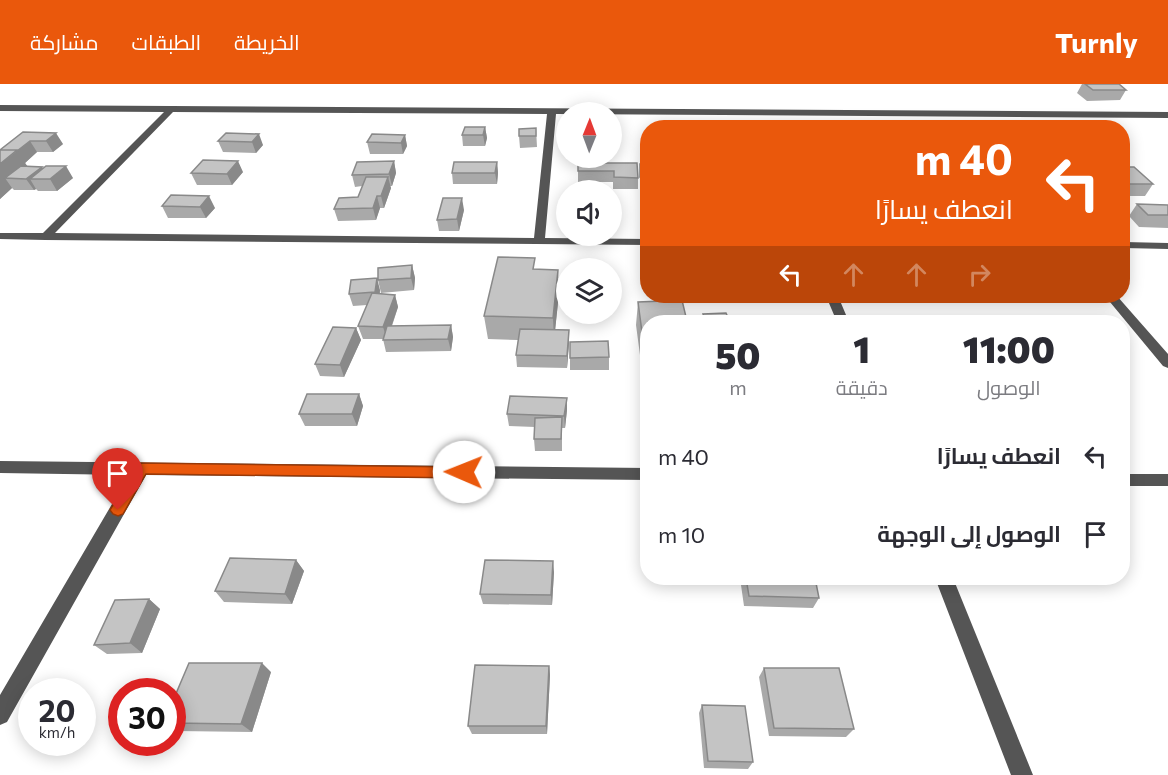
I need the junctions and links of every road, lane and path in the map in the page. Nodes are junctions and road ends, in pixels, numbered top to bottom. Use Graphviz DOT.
graph roads {
  1 [pos="0,108"];
  2 [pos="171,109"];
  3 [pos="552,111"];
  4 [pos="1168,116"];
  5 [pos="0,236"];
  6 [pos="45,237"];
  7 [pos="539,241"];
  8 [pos="640,242"];
  9 [pos="1130,245"];
  10 [pos="1168,246"];
  11 [pos="1117,303"];
  12 [pos="1127,315"];
  13 [pos="1130,318"];
  14 [pos="1168,363"];
  15 [pos="0,467"];
  16 [pos="141,469"];
  17 [pos="640,474"];
  18 [pos="1130,480"];
  19 [pos="1168,480"];
  20 [pos="947,585"];
  21 [pos="0,715"];
  22 [pos="1022,775"];
  1 -- 2 [label="street"];
  2 -- 3 [label="street"];
  2 -- 6 [label="street"];
  3 -- 4 [label="street"];
  3 -- 7 [label="street"];
  5 -- 6 [label="street"];
  6 -- 7 [label="street"];
  7 -- 8 [label="street"];
  9 -- 10 [label="street"];
  11 -- 12 [label="street"];
  13 -- 14 [label="street"];
  15 -- 16 [label="street"];
  16 -- 17 [label="street"];
  16 -- 21 [label="street"];
  18 -- 19 [label="street"];
  20 -- 22 [label="street"];
}
